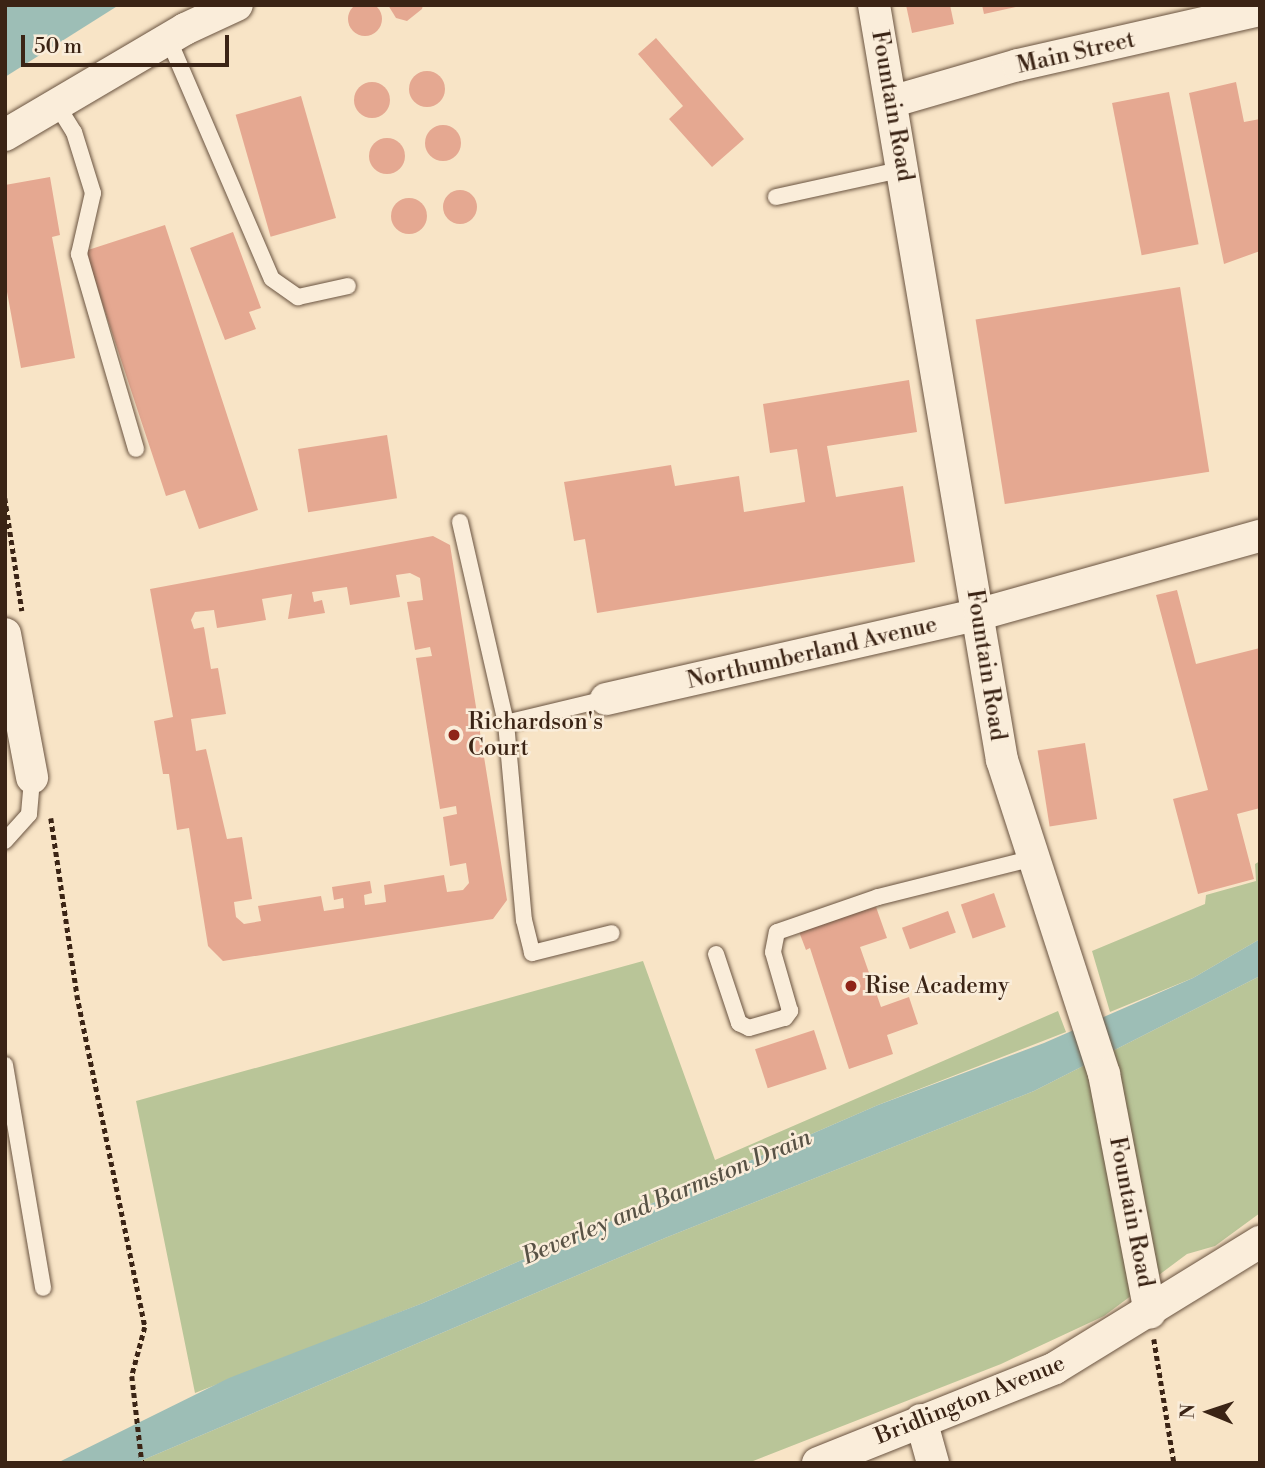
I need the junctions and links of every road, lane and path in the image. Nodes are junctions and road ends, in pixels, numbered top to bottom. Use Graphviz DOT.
graph roads {
  1 [pos="237,5"];
  2 [pos="874,5"];
  3 [pos="1260,10"];
  4 [pos="168,38"];
  5 [pos="894,101"];
  6 [pos="57,105"];
  7 [pos="5,135"];
  8 [pos="904,169"];
  9 [pos="776,197"];
  10 [pos="348,286"];
  11 [pos="136,449"];
  12 [pos="5,498"];
  13 [pos="460,522"];
  14 [pos="1260,536"];
  15 [pos="980,614"];
  16 [pos="14,626"];
  17 [pos="606,699"];
  18 [pos="506,723"];
  19 [pos="32,777"];
  20 [pos="50,808"];
  21 [pos="5,841"];
  22 [pos="1030,859"];
  23 [pos="612,933"];
  24 [pos="716,954"];
  25 [pos="5,1065"];
  26 [pos="1260,1242"];
  27 [pos="43,1288"];
  28 [pos="1150,1313"];
  29 [pos="921,1420"];
  30 [pos="142,1463"];
  31 [pos="818,1463"];
  32 [pos="933,1463"];
  33 [pos="1174,1463"];
  1 -- 4 [label="street"];
  2 -- 5 [label="street, Fountain Road"];
  3 -- 5 [label="street, Main Street"];
  4 -- 6 [label="street"];
  4 -- 10 [label="lane"];
  5 -- 8 [label="street, Fountain Road"];
  6 -- 7 [label="street"];
  6 -- 11 [label="lane"];
  8 -- 9 [label="lane"];
  8 -- 15 [label="street, Fountain Road"];
  12 -- 16 [label="path"];
  13 -- 18 [label="lane"];
  14 -- 15 [label="street, Northumberland Avenue"];
  15 -- 17 [label="street, Northumberland Avenue"];
  15 -- 22 [label="street, Fountain Road"];
  16 -- 19 [label="street"];
  17 -- 18 [label="lane"];
  18 -- 23 [label="lane"];
  19 -- 21 [label="lane"];
  20 -- 30 [label="path"];
  22 -- 24 [label="lane"];
  22 -- 28 [label="street, Fountain Road"];
  25 -- 27 [label="lane"];
  26 -- 28 [label="street, Bridlington Avenue"];
  28 -- 29 [label="street, Bridlington Avenue"];
  28 -- 33 [label="path"];
  29 -- 31 [label="street, Bridlington Avenue"];
  29 -- 32 [label="street"];
}
